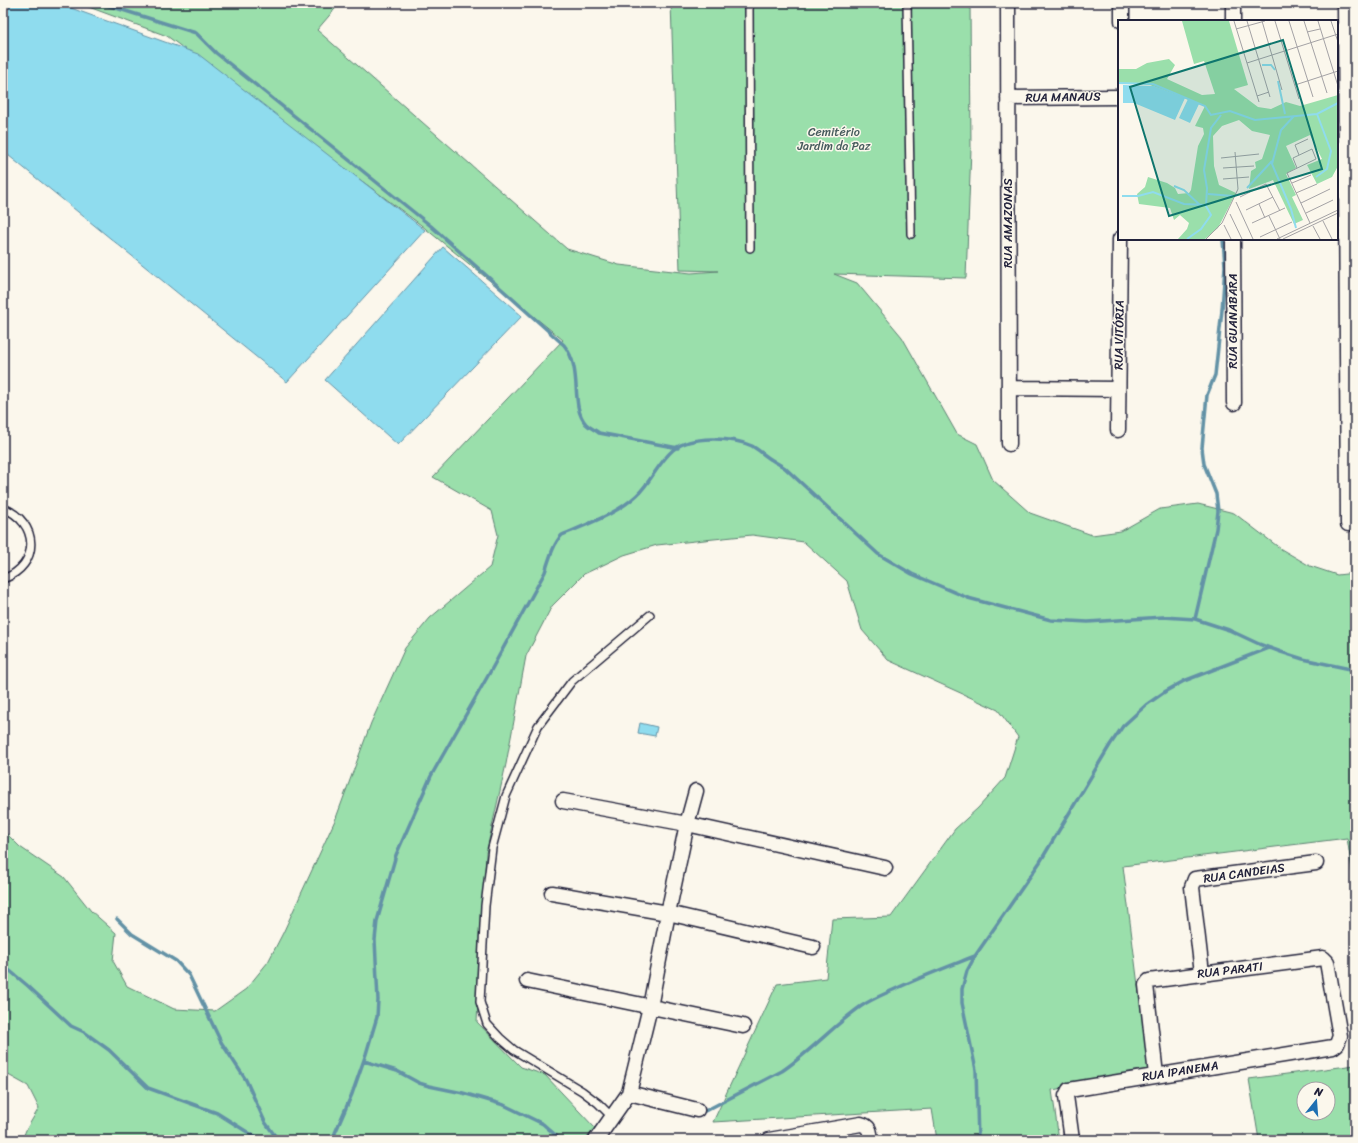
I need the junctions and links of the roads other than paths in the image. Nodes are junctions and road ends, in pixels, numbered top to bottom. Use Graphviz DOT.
graph roads {
  1 [pos="749,3"];
  2 [pos="907,3"];
  3 [pos="1008,3"];
  4 [pos="1122,3"];
  5 [pos="1233,3"];
  6 [pos="1345,3"];
  7 [pos="1122,20"];
  8 [pos="1233,20"];
  9 [pos="1346,94"];
  10 [pos="1118,97"];
  11 [pos="1008,98"];
  12 [pos="911,234"];
  13 [pos="1120,240"];
  14 [pos="1232,240"];
  15 [pos="750,248"];
  16 [pos="1009,388"];
  17 [pos="1118,389"];
  18 [pos="1351,394"];
  19 [pos="1234,403"];
  20 [pos="1118,430"];
  21 [pos="1009,444"];
  22 [pos="3,508"];
  23 [pos="1348,524"];
  24 [pos="3,579"];
  25 [pos="650,615"];
  26 [pos="696,791"];
  27 [pos="564,801"];
  28 [pos="687,824"];
  29 [pos="1316,863"];
  30 [pos="885,868"];
  31 [pos="552,893"];
  32 [pos="668,913"];
  33 [pos="813,947"];
  34 [pos="1202,974"];
  35 [pos="527,981"];
  36 [pos="650,1007"];
  37 [pos="743,1026"];
  38 [pos="1339,1040"];
  39 [pos="1156,1075"];
  40 [pos="629,1093"];
  41 [pos="697,1110"];
  42 [pos="612,1117"];
  43 [pos="596,1140"];
  44 [pos="768,1140"];
  45 [pos="872,1140"];
  46 [pos="1072,1140"];
  1 -- 15 [label="lane"];
  2 -- 12 [label="lane"];
  3 -- 11 [label="street, RUA AMAZONAS"];
  4 -- 7 [label="street"];
  5 -- 8 [label="street"];
  6 -- 9 [label="street"];
  9 -- 18 [label="street"];
  10 -- 11 [label="street, RUA MANAUS"];
  11 -- 16 [label="street, RUA AMAZONAS"];
  13 -- 17 [label="street, RUA VITÓRIA"];
  14 -- 19 [label="street, RUA GUANABARA"];
  16 -- 17 [label="street"];
  16 -- 21 [label="street, RUA AMAZONAS"];
  17 -- 20 [label="street, RUA VITÓRIA"];
  18 -- 23 [label="street"];
  22 -- 24 [label="lane"];
  25 -- 42 [label="lane"];
  26 -- 28 [label="street"];
  27 -- 28 [label="street"];
  28 -- 30 [label="street"];
  28 -- 32 [label="street"];
  29 -- 34 [label="street, RUA CANDEIAS"];
  31 -- 32 [label="street"];
  32 -- 33 [label="street"];
  32 -- 36 [label="street"];
  34 -- 38 [label="street, RUA PARATI"];
  34 -- 39 [label="street, RUA PARATI"];
  35 -- 36 [label="street"];
  36 -- 37 [label="street"];
  36 -- 40 [label="street"];
  38 -- 39 [label="street, RUA IPANEMA"];
  39 -- 46 [label="street, RUA IPANEMA"];
  40 -- 41 [label="street"];
  40 -- 42 [label="street"];
  42 -- 43 [label="street"];
  44 -- 45 [label="street"];
}
